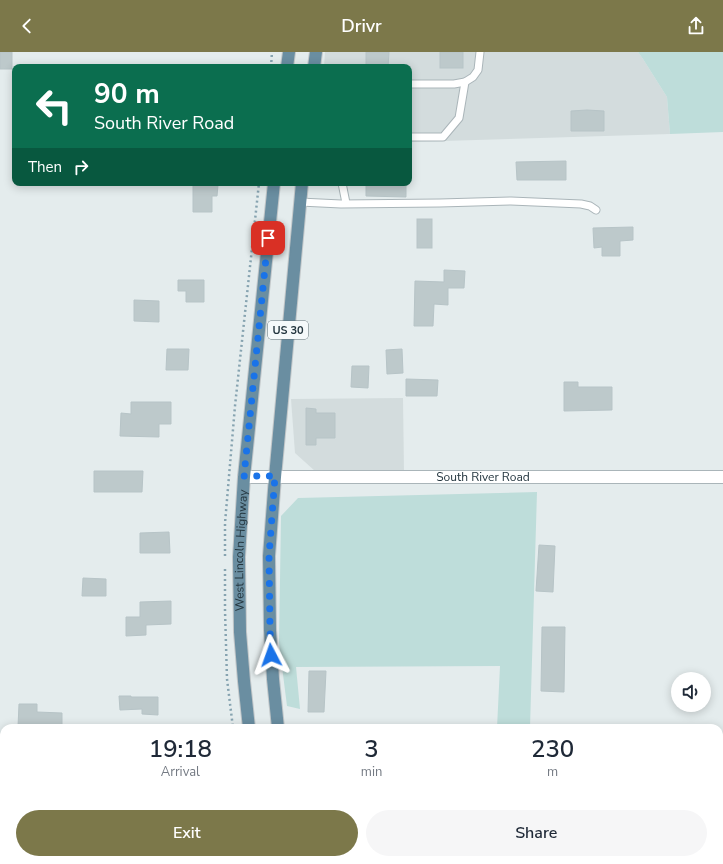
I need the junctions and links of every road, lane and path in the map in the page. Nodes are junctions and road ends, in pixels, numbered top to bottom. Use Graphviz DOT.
graph roads {
  1 [pos="272,52"];
  2 [pos="289,52"];
  3 [pos="316,52"];
  4 [pos="480,52"];
  5 [pos="271,64"];
  6 [pos="287,64"];
  7 [pos="314,64"];
  8 [pos="465,82"];
  9 [pos="412,84"];
  10 [pos="412,137"];
  11 [pos="274,186"];
  12 [pos="302,186"];
  13 [pos="343,186"];
  14 [pos="300,202"];
  15 [pos="346,203"];
  16 [pos="596,210"];
  17 [pos="244,476"];
  18 [pos="275,476"];
  19 [pos="723,477"];
  20 [pos="249,724"];
  21 [pos="278,724"];
  1 -- 5 [label="path"];
  2 -- 6 [label="main road"];
  3 -- 7 [label="main road"];
  4 -- 8 [label="lane"];
  8 -- 9 [label="lane"];
  8 -- 10 [label="lane"];
  11 -- 17 [label="main road, West Lincoln Highway / US 30"];
  12 -- 14 [label="main road, US 30"];
  13 -- 15 [label="lane"];
  14 -- 15 [label="lane"];
  14 -- 18 [label="main road, US 30"];
  15 -- 16 [label="lane"];
  17 -- 18 [label="street, South River Road"];
  17 -- 20 [label="main road, West Lincoln Highway / US 30"];
  18 -- 19 [label="street, South River Road"];
  18 -- 21 [label="main road, US 30"];
}
